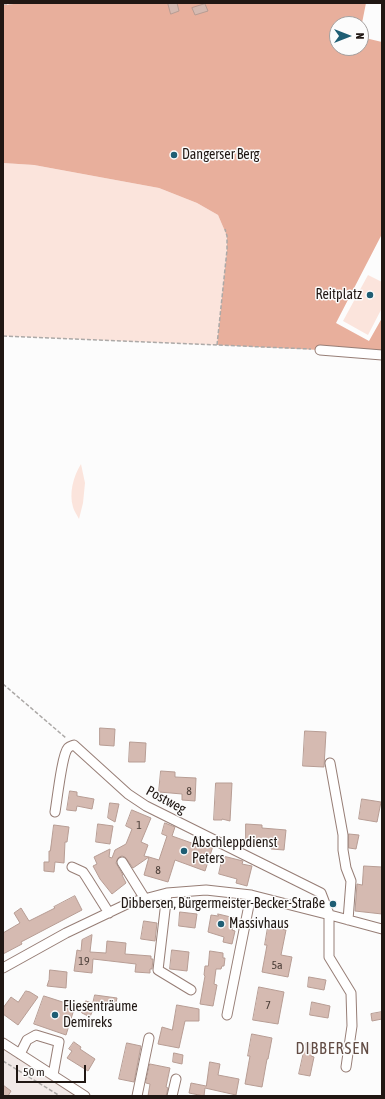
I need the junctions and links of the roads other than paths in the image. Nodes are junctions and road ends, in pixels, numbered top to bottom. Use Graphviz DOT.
graph roads {
  1 [pos="320,350"];
  2 [pos="382,355"];
  3 [pos="330,763"];
  4 [pos="55,812"];
  5 [pos="122,862"];
  6 [pos="72,867"];
  7 [pos="168,893"];
  8 [pos="251,895"];
  9 [pos="145,899"];
  10 [pos="109,913"];
  11 [pos="328,914"];
  12 [pos="348,920"];
  13 [pos="382,930"];
  14 [pos="3,968"];
  15 [pos="191,990"];
  16 [pos="227,1015"];
  17 [pos="148,1038"];
  18 [pos="3,1043"];
  19 [pos="20,1054"];
  20 [pos="346,1067"];
  21 [pos="53,1075"];
  22 [pos="176,1079"];
  23 [pos="84,1096"];
  24 [pos="137,1096"];
  25 [pos="172,1096"];
  1 -- 2 [label="street"];
  3 -- 12 [label="street"];
  4 -- 11 [label="street, Postweg"];
  5 -- 9 [label="street"];
  6 -- 10 [label="street"];
  7 -- 8 [label="street"];
  7 -- 9 [label="street"];
  7 -- 15 [label="street"];
  8 -- 11 [label="street"];
  8 -- 16 [label="street"];
  9 -- 10 [label="street"];
  10 -- 14 [label="street"];
  11 -- 12 [label="street"];
  11 -- 20 [label="street, Postweg"];
  12 -- 13 [label="street"];
  17 -- 24 [label="street"];
  18 -- 19 [label="street"];
  19 -- 21 [label="street"];
  19 -- 21 [label="street"];
  21 -- 23 [label="street"];
  22 -- 25 [label="street"];
}
